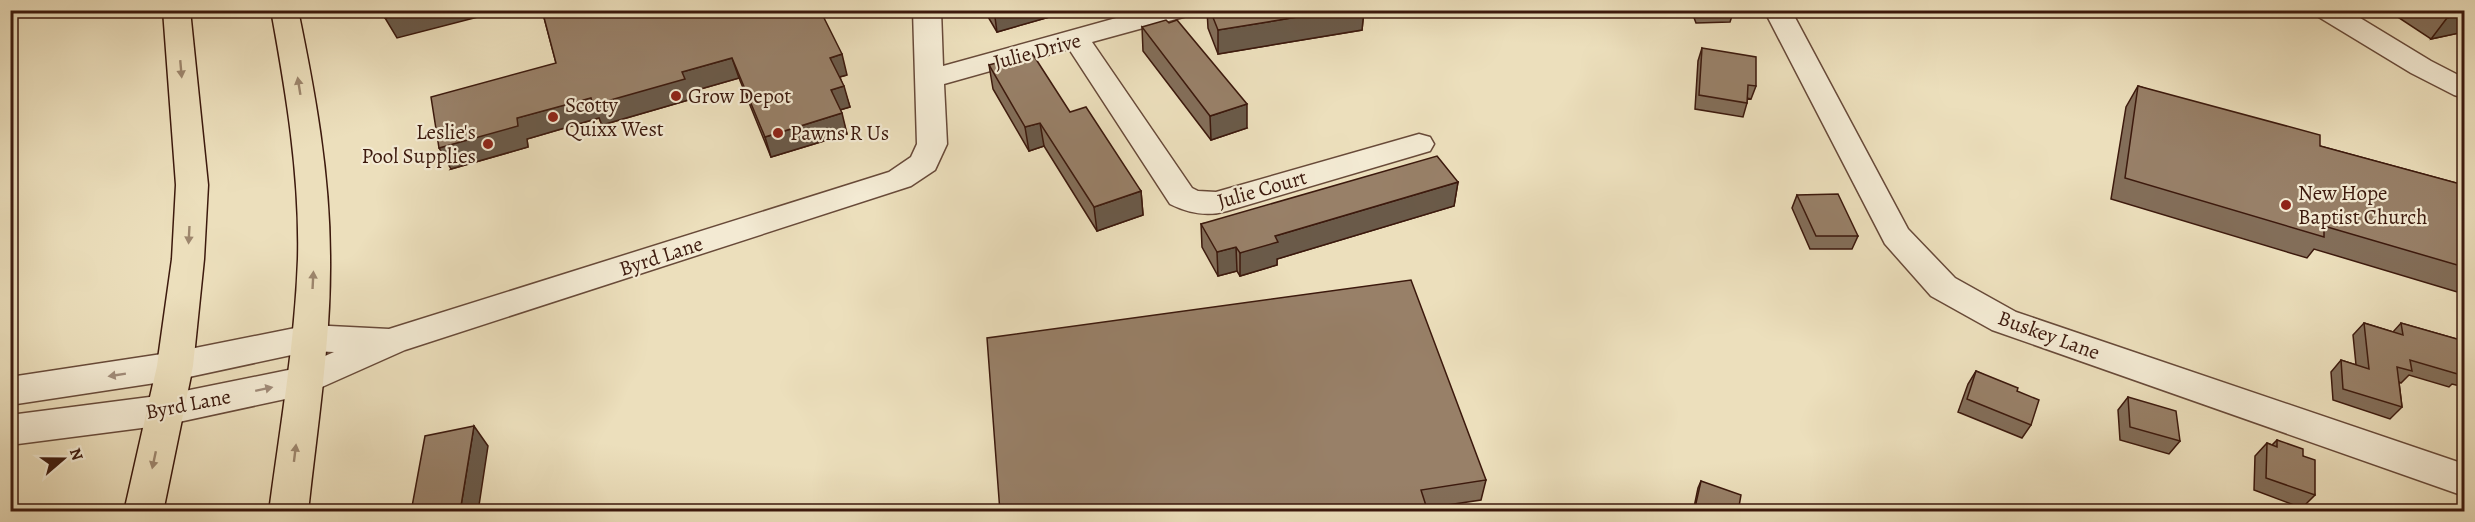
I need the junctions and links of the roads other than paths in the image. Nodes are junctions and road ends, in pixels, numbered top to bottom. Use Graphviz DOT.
graph roads {
  1 [pos="176,10"];
  2 [pos="284,10"];
  3 [pos="927,10"];
  4 [pos="1177,10"];
  5 [pos="1777,10"];
  6 [pos="2327,10"];
  7 [pos="1077,40"];
  8 [pos="930,79"];
  9 [pos="2464,89"];
  10 [pos="1419,144"];
  11 [pos="310,339"];
  12 [pos="393,341"];
  13 [pos="175,366"];
  14 [pos="304,381"];
  15 [pos="10,391"];
  16 [pos="165,410"];
  17 [pos="10,430"];
  18 [pos="2464,480"];
  19 [pos="143,512"];
  20 [pos="288,512"];
  1 -- 13 [label="main road, one-way"];
  11 -- 2 [label="main road, one-way"];
  3 -- 8 [label="street"];
  4 -- 7 [label="street, Julie Drive"];
  5 -- 18 [label="street, Buskey Lane"];
  6 -- 9 [label="street"];
  7 -- 8 [label="street, Julie Drive"];
  7 -- 10 [label="street, Julie Court"];
  8 -- 12 [label="street, Byrd Lane"];
  11 -- 12 [label="street, Byrd Lane"];
  11 -- 13 [label="street, Byrd Lane"];
  11 -- 14 [label="main road"];
  12 -- 14 [label="street, Byrd Lane"];
  13 -- 15 [label="street, Byrd Lane, one-way"];
  13 -- 16 [label="main road"];
  16 -- 14 [label="street, Byrd Lane, one-way"];
  20 -- 14 [label="main road, one-way"];
  16 -- 17 [label="street, Byrd Lane"];
  16 -- 19 [label="main road, one-way"];
}
